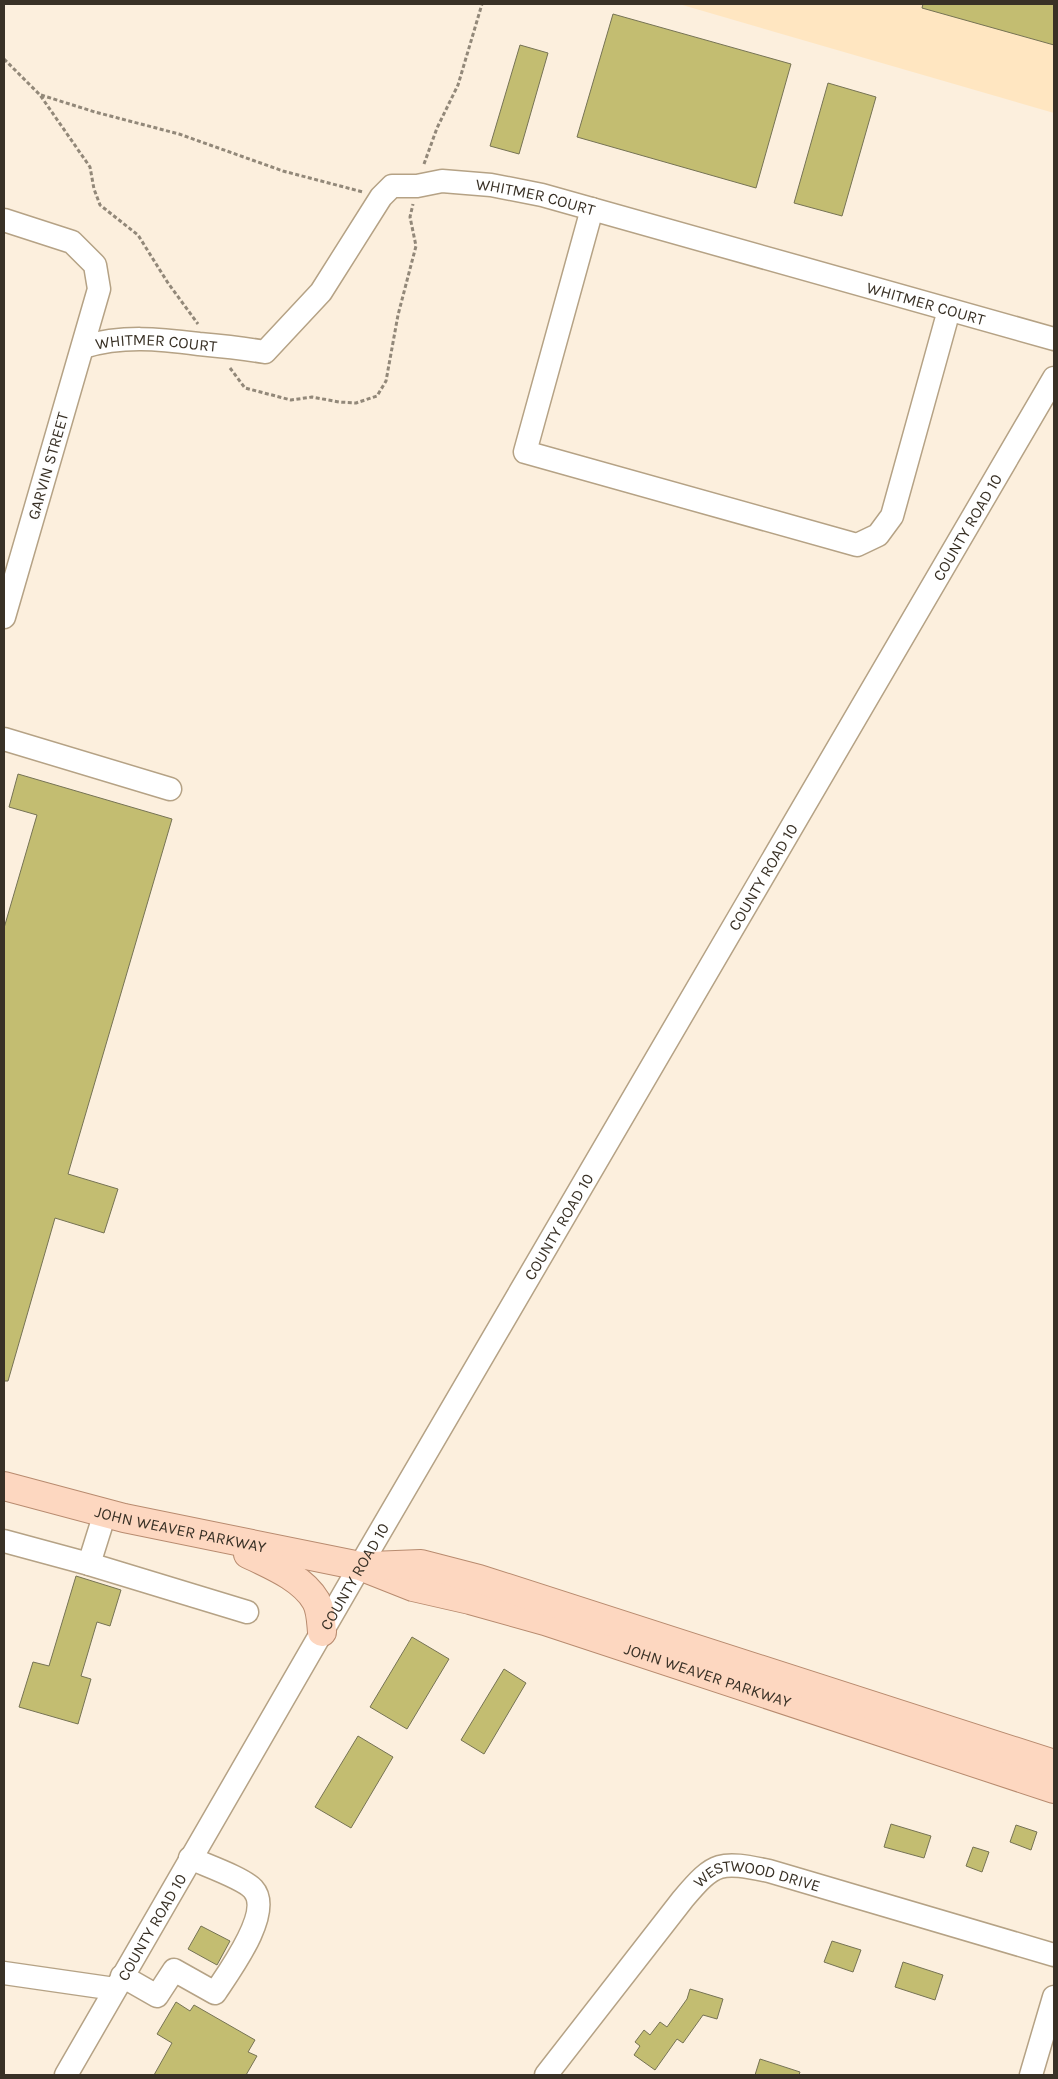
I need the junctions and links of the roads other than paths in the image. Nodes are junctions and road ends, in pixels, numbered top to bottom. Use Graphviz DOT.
graph roads {
  1 [pos="592,209"];
  2 [pos="4,220"];
  3 [pos="949,310"];
  4 [pos="1054,339"];
  5 [pos="83,347"];
  6 [pos="1054,378"];
  7 [pos="4,617"];
  8 [pos="4,739"];
  9 [pos="170,790"];
  10 [pos="4,1486"];
  11 [pos="105,1513"];
  12 [pos="218,1538"];
  13 [pos="4,1541"];
  14 [pos="89,1564"];
  15 [pos="360,1566"];
  16 [pos="247,1612"];
  17 [pos="322,1632"];
  18 [pos="1054,1764"];
  19 [pos="1054,1789"];
  20 [pos="190,1858"];
  21 [pos="1054,1955"];
  22 [pos="4,1973"];
  23 [pos="118,1982"];
  24 [pos="1054,1997"];
  25 [pos="66,2075"];
  26 [pos="546,2075"];
  27 [pos="1030,2075"];
  1 -- 3 [label="street, WHITMER COURT"];
  1 -- 3 [label="street"];
  1 -- 5 [label="street, WHITMER COURT"];
  2 -- 5 [label="street, GARVIN STREET"];
  3 -- 4 [label="street, WHITMER COURT"];
  5 -- 7 [label="street, GARVIN STREET"];
  6 -- 15 [label="street, COUNTY ROAD 10"];
  8 -- 9 [label="street"];
  10 -- 11 [label="main road, JOHN WEAVER PARKWAY"];
  11 -- 12 [label="main road, JOHN WEAVER PARKWAY"];
  11 -- 14 [label="street"];
  12 -- 15 [label="main road, JOHN WEAVER PARKWAY"];
  12 -- 17 [label="main road"];
  13 -- 14 [label="street"];
  14 -- 16 [label="street"];
  15 -- 17 [label="street, COUNTY ROAD 10"];
  15 -- 18 [label="main road, JOHN WEAVER PARKWAY"];
  15 -- 19 [label="main road, JOHN WEAVER PARKWAY"];
  17 -- 20 [label="street, COUNTY ROAD 10"];
  20 -- 23 [label="street, COUNTY ROAD 10"];
  20 -- 23 [label="street"];
  21 -- 26 [label="street, WESTWOOD DRIVE"];
  22 -- 23 [label="street"];
  23 -- 25 [label="street, COUNTY ROAD 10"];
  24 -- 27 [label="street"];
}
